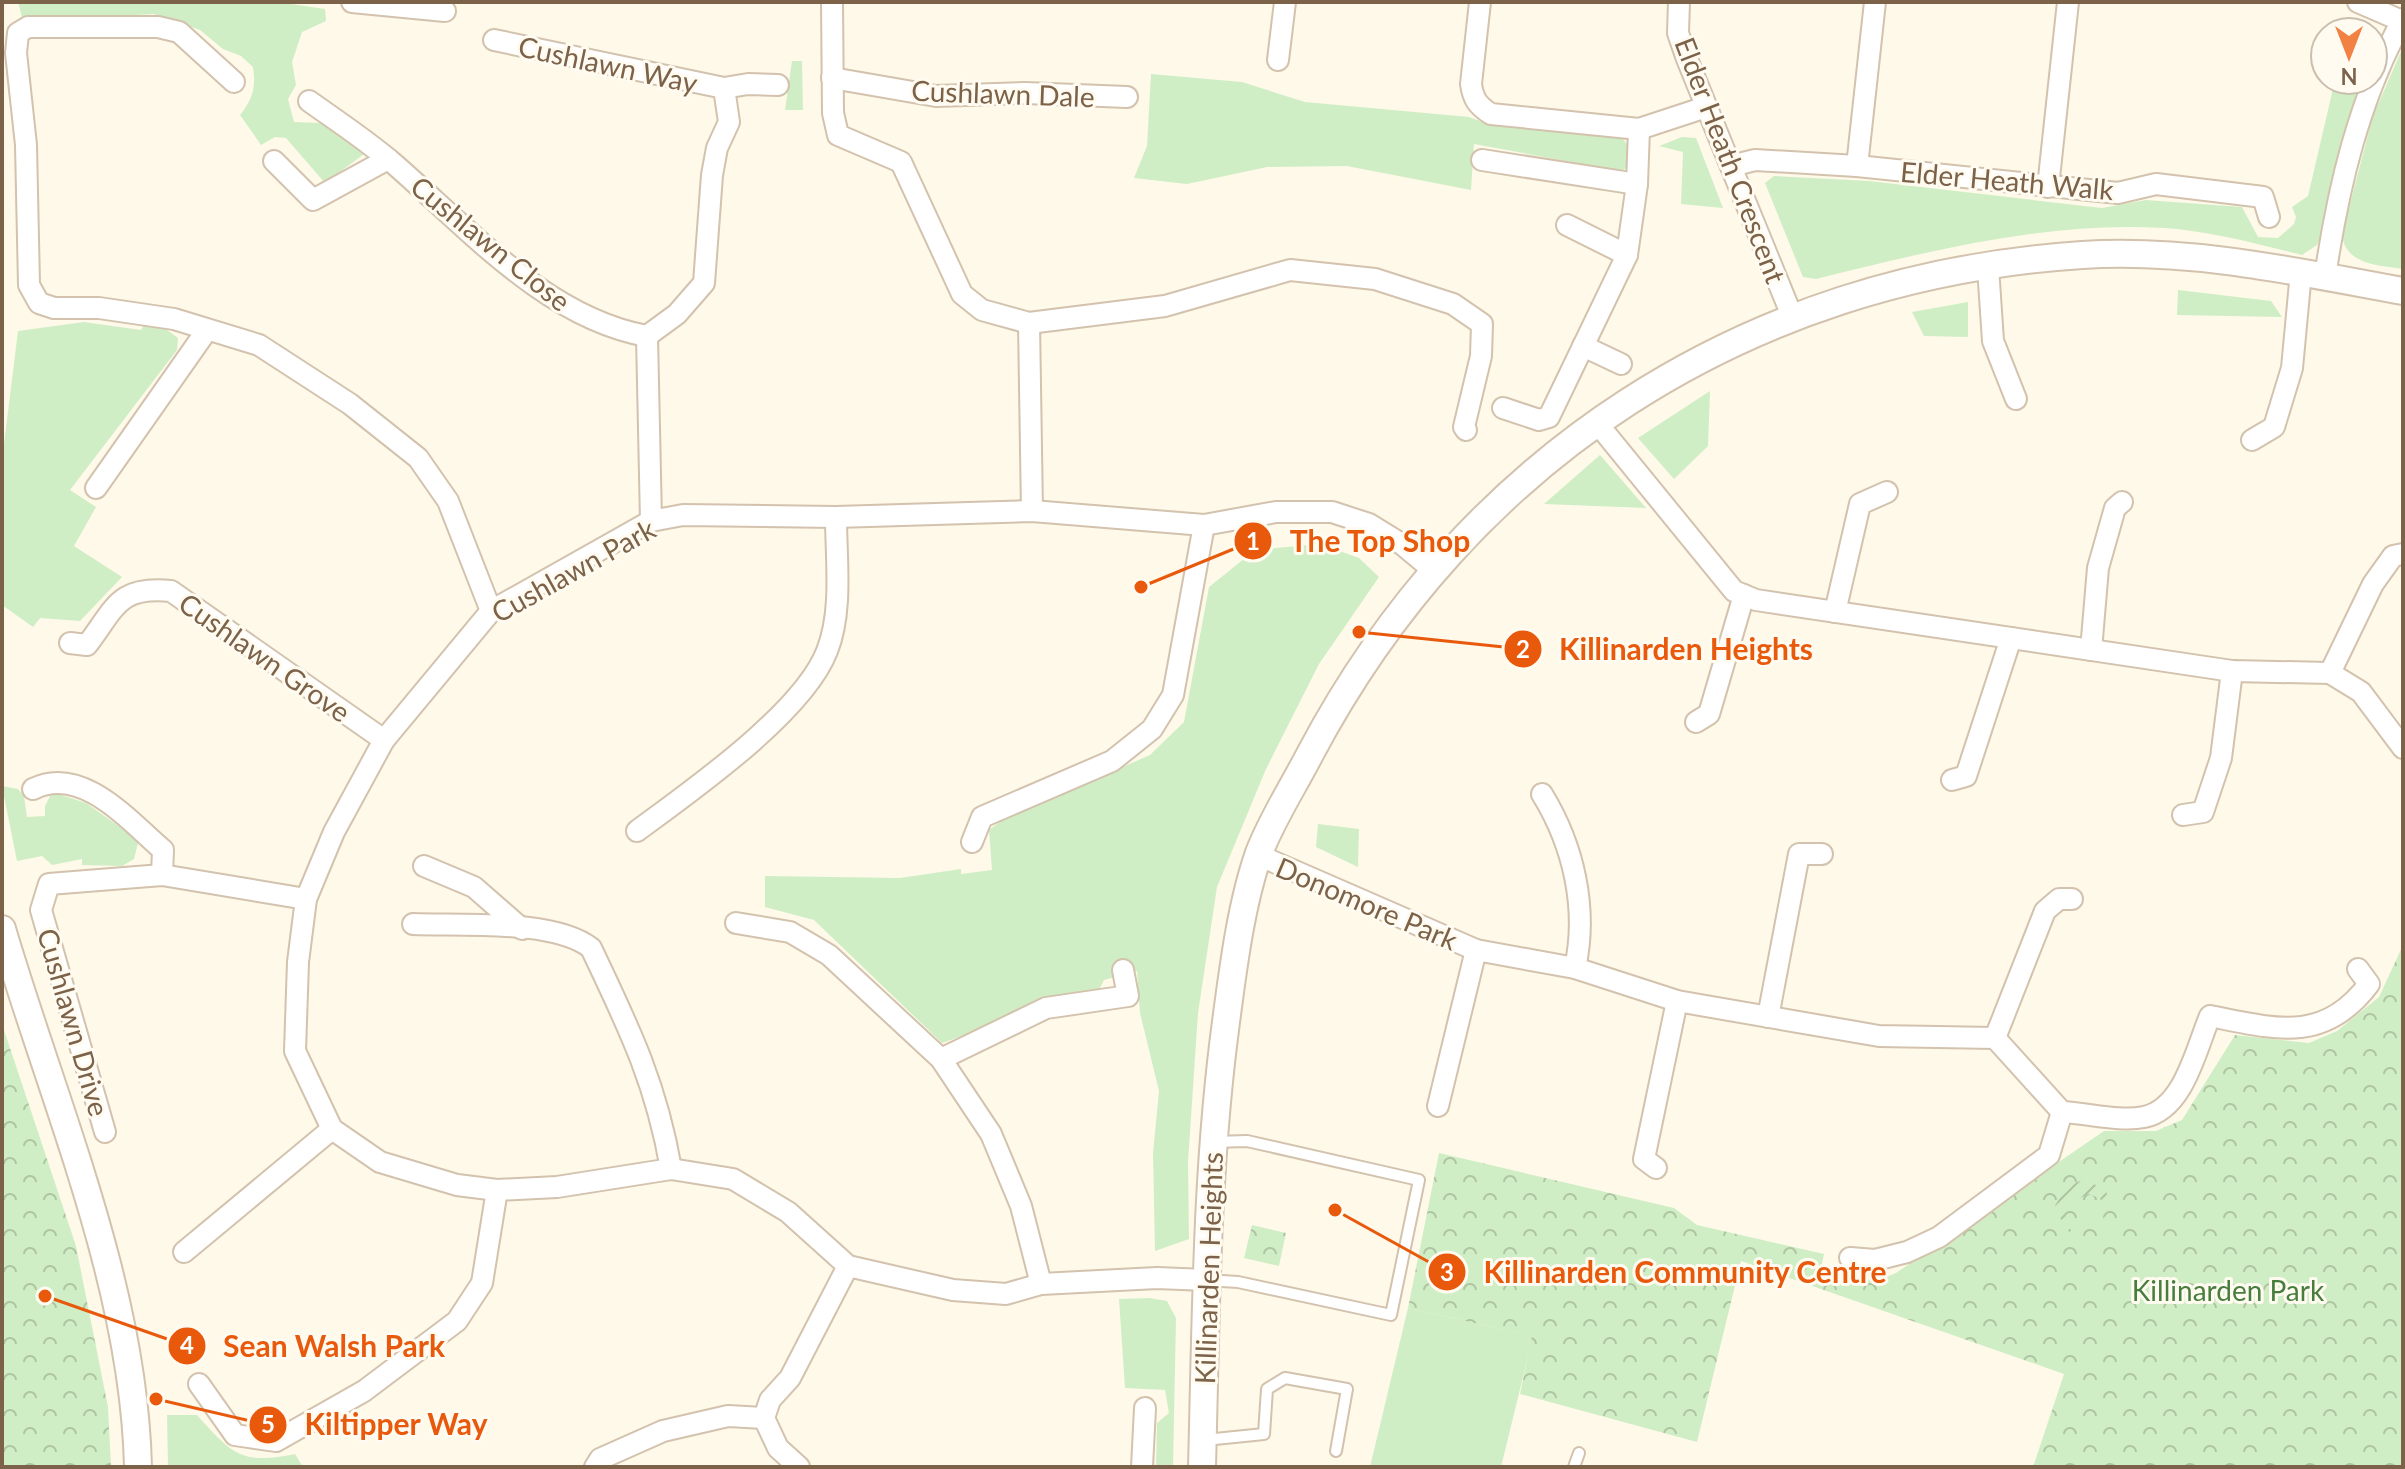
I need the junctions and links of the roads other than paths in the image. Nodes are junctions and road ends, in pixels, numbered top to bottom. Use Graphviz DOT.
graph roads {
  1 [pos="352,2"];
  2 [pos="832,2"];
  3 [pos="1285,2"];
  4 [pos="1480,2"];
  5 [pos="1679,2"];
  6 [pos="1875,2"];
  7 [pos="2068,2"];
  8 [pos="2358,2"];
  9 [pos="445,11"];
  10 [pos="2402,20"];
  11 [pos="494,40"];
  12 [pos="1278,60"];
  13 [pos="832,78"];
  14 [pos="234,82"];
  15 [pos="778,85"];
  16 [pos="724,88"];
  17 [pos="1127,97"];
  18 [pos="309,101"];
  19 [pos="1706,107"];
  20 [pos="1639,129"];
  21 [pos="388,159"];
  22 [pos="1482,160"];
  23 [pos="274,161"];
  24 [pos="1731,166"];
  25 [pos="1857,166"];
  26 [pos="1637,184"];
  27 [pos="2048,187"];
  28 [pos="2269,217"];
  29 [pos="1567,225"];
  30 [pos="1627,255"];
  31 [pos="1988,267"];
  32 [pos="2313,275"];
  33 [pos="2403,291"];
  34 [pos="1792,316"];
  35 [pos="1029,323"];
  36 [pos="207,330"];
  37 [pos="647,336"];
  38 [pos="1583,346"];
  39 [pos="1621,364"];
  40 [pos="2016,399"];
  41 [pos="1503,408"];
  42 [pos="1597,423"];
  43 [pos="1466,430"];
  44 [pos="2252,440"];
  45 [pos="96,488"];
  46 [pos="1887,492"];
  47 [pos="2122,502"];
  48 [pos="1032,511"];
  49 [pos="836,517"];
  50 [pos="651,521"];
  51 [pos="1204,525"];
  52 [pos="2403,554"];
  53 [pos="1433,570"];
  54 [pos="1744,595"];
  55 [pos="491,611"];
  56 [pos="1835,612"];
  57 [pos="2011,638"];
  58 [pos="70,643"];
  59 [pos="2091,650"];
  60 [pos="2232,671"];
  61 [pos="2330,673"];
  62 [pos="1696,722"];
  63 [pos="384,740"];
  64 [pos="2403,748"];
  65 [pos="1952,780"];
  66 [pos="33,789"];
  67 [pos="1542,794"];
  68 [pos="2183,815"];
  69 [pos="637,831"];
  70 [pos="972,842"];
  71 [pos="1822,854"];
  72 [pos="1258,855"];
  73 [pos="424,866"];
  74 [pos="162,875"];
  75 [pos="306,899"];
  76 [pos="2072,899"];
  77 [pos="736,923"];
  78 [pos="413,924"];
  79 [pos="2,929"];
  80 [pos="522,929"];
  81 [pos="1476,950"];
  82 [pos="1575,968"];
  83 [pos="2358,969"];
  84 [pos="1123,970"];
  85 [pos="1677,1001"];
  86 [pos="1768,1017"];
  87 [pos="1995,1038"];
  88 [pos="941,1059"];
  89 [pos="1438,1106"];
  90 [pos="2062,1112"];
  91 [pos="332,1129"];
  92 [pos="105,1132"];
  93 [pos="1211,1142"];
  94 [pos="1656,1168"];
  95 [pos="671,1169"];
  96 [pos="497,1190"];
  97 [pos="184,1252"];
  98 [pos="1850,1258"];
  99 [pos="848,1266"];
  100 [pos="1206,1280"];
  101 [pos="1041,1284"];
  102 [pos="199,1384"];
  103 [pos="1145,1408"];
  104 [pos="764,1418"];
  105 [pos="1203,1440"];
  106 [pos="1336,1451"];
  107 [pos="1579,1453"];
  108 [pos="138,1467"];
  109 [pos="595,1467"];
  110 [pos="799,1467"];
  111 [pos="1142,1467"];
  112 [pos="1202,1467"];
  113 [pos="1574,1467"];
  1 -- 9 [label="street"];
  2 -- 13 [label="street"];
  3 -- 12 [label="street"];
  4 -- 20 [label="street"];
  5 -- 19 [label="street, Elder Heath Crescent"];
  6 -- 25 [label="street"];
  7 -- 27 [label="street"];
  8 -- 10 [label="street"];
  10 -- 32 [label="street"];
  11 -- 16 [label="street, Cushlawn Way"];
  13 -- 17 [label="street, Cushlawn Dale"];
  13 -- 35 [label="street"];
  14 -- 36 [label="street"];
  15 -- 16 [label="street, Cushlawn Way"];
  16 -- 37 [label="street, Cushlawn Way"];
  18 -- 21 [label="street, Cushlawn Close"];
  19 -- 20 [label="street"];
  19 -- 24 [label="street, Elder Heath Crescent"];
  20 -- 26 [label="street"];
  21 -- 23 [label="street, Cushlawn Close"];
  21 -- 37 [label="street, Cushlawn Close"];
  22 -- 26 [label="street"];
  24 -- 25 [label="street, Elder Heath Walk"];
  24 -- 34 [label="street, Elder Heath Crescent"];
  25 -- 27 [label="street, Elder Heath Walk"];
  26 -- 30 [label="street"];
  27 -- 28 [label="street, Elder Heath Walk"];
  29 -- 30 [label="street"];
  30 -- 38 [label="street"];
  31 -- 32 [label="street, Killinarden Heights"];
  31 -- 34 [label="street, Killinarden Heights"];
  31 -- 40 [label="street"];
  32 -- 33 [label="street, Killinarden Heights"];
  32 -- 44 [label="street"];
  34 -- 42 [label="street, Killinarden Heights"];
  35 -- 43 [label="street"];
  35 -- 48 [label="street"];
  36 -- 45 [label="street"];
  36 -- 55 [label="street"];
  37 -- 50 [label="street"];
  38 -- 39 [label="street"];
  38 -- 41 [label="street"];
  42 -- 53 [label="street, Killinarden Heights"];
  42 -- 54 [label="street"];
  46 -- 56 [label="street"];
  47 -- 59 [label="street"];
  48 -- 49 [label="street, Cushlawn Park"];
  48 -- 51 [label="street, Cushlawn Park"];
  49 -- 50 [label="street, Cushlawn Park"];
  49 -- 69 [label="street"];
  50 -- 55 [label="street, Cushlawn Park"];
  51 -- 53 [label="street, Cushlawn Park"];
  51 -- 70 [label="street"];
  52 -- 61 [label="street"];
  53 -- 72 [label="street, Killinarden Heights"];
  54 -- 56 [label="street"];
  54 -- 62 [label="street"];
  55 -- 63 [label="street, Cushlawn Park"];
  56 -- 57 [label="street"];
  57 -- 59 [label="street"];
  57 -- 65 [label="street"];
  58 -- 63 [label="street, Cushlawn Grove"];
  59 -- 60 [label="street"];
  60 -- 61 [label="street"];
  60 -- 68 [label="street"];
  61 -- 64 [label="street"];
  63 -- 75 [label="street, Cushlawn Park"];
  66 -- 74 [label="street"];
  67 -- 82 [label="street"];
  71 -- 86 [label="street"];
  72 -- 81 [label="street, Donomore Park"];
  72 -- 93 [label="street, Killinarden Heights"];
  73 -- 80 [label="street"];
  74 -- 75 [label="street, Cushlawn Drive"];
  74 -- 92 [label="street, Cushlawn Drive"];
  75 -- 91 [label="street, Cushlawn Park"];
  76 -- 87 [label="street"];
  77 -- 88 [label="street"];
  78 -- 80 [label="street"];
  79 -- 108 [label="street"];
  80 -- 95 [label="street"];
  81 -- 82 [label="street, Donomore Park"];
  81 -- 89 [label="street, Donomore Park"];
  82 -- 85 [label="street, Donomore Park"];
  83 -- 90 [label="street"];
  84 -- 88 [label="street"];
  85 -- 86 [label="street, Donomore Park"];
  85 -- 94 [label="street"];
  86 -- 87 [label="street, Donomore Park"];
  87 -- 90 [label="street"];
  88 -- 101 [label="street"];
  90 -- 98 [label="street"];
  91 -- 96 [label="street"];
  91 -- 97 [label="street"];
  93 -- 100 [label="street, Killinarden Heights"];
  93 -- 100 [label="lane"];
  95 -- 96 [label="street"];
  95 -- 99 [label="street"];
  96 -- 102 [label="street"];
  99 -- 101 [label="street"];
  99 -- 104 [label="street"];
  100 -- 101 [label="street"];
  100 -- 105 [label="street, Killinarden Heights"];
  103 -- 111 [label="street"];
  104 -- 109 [label="street"];
  104 -- 110 [label="street"];
  105 -- 106 [label="lane"];
  105 -- 112 [label="street, Killinarden Heights"];
  107 -- 113 [label="lane"];
}
